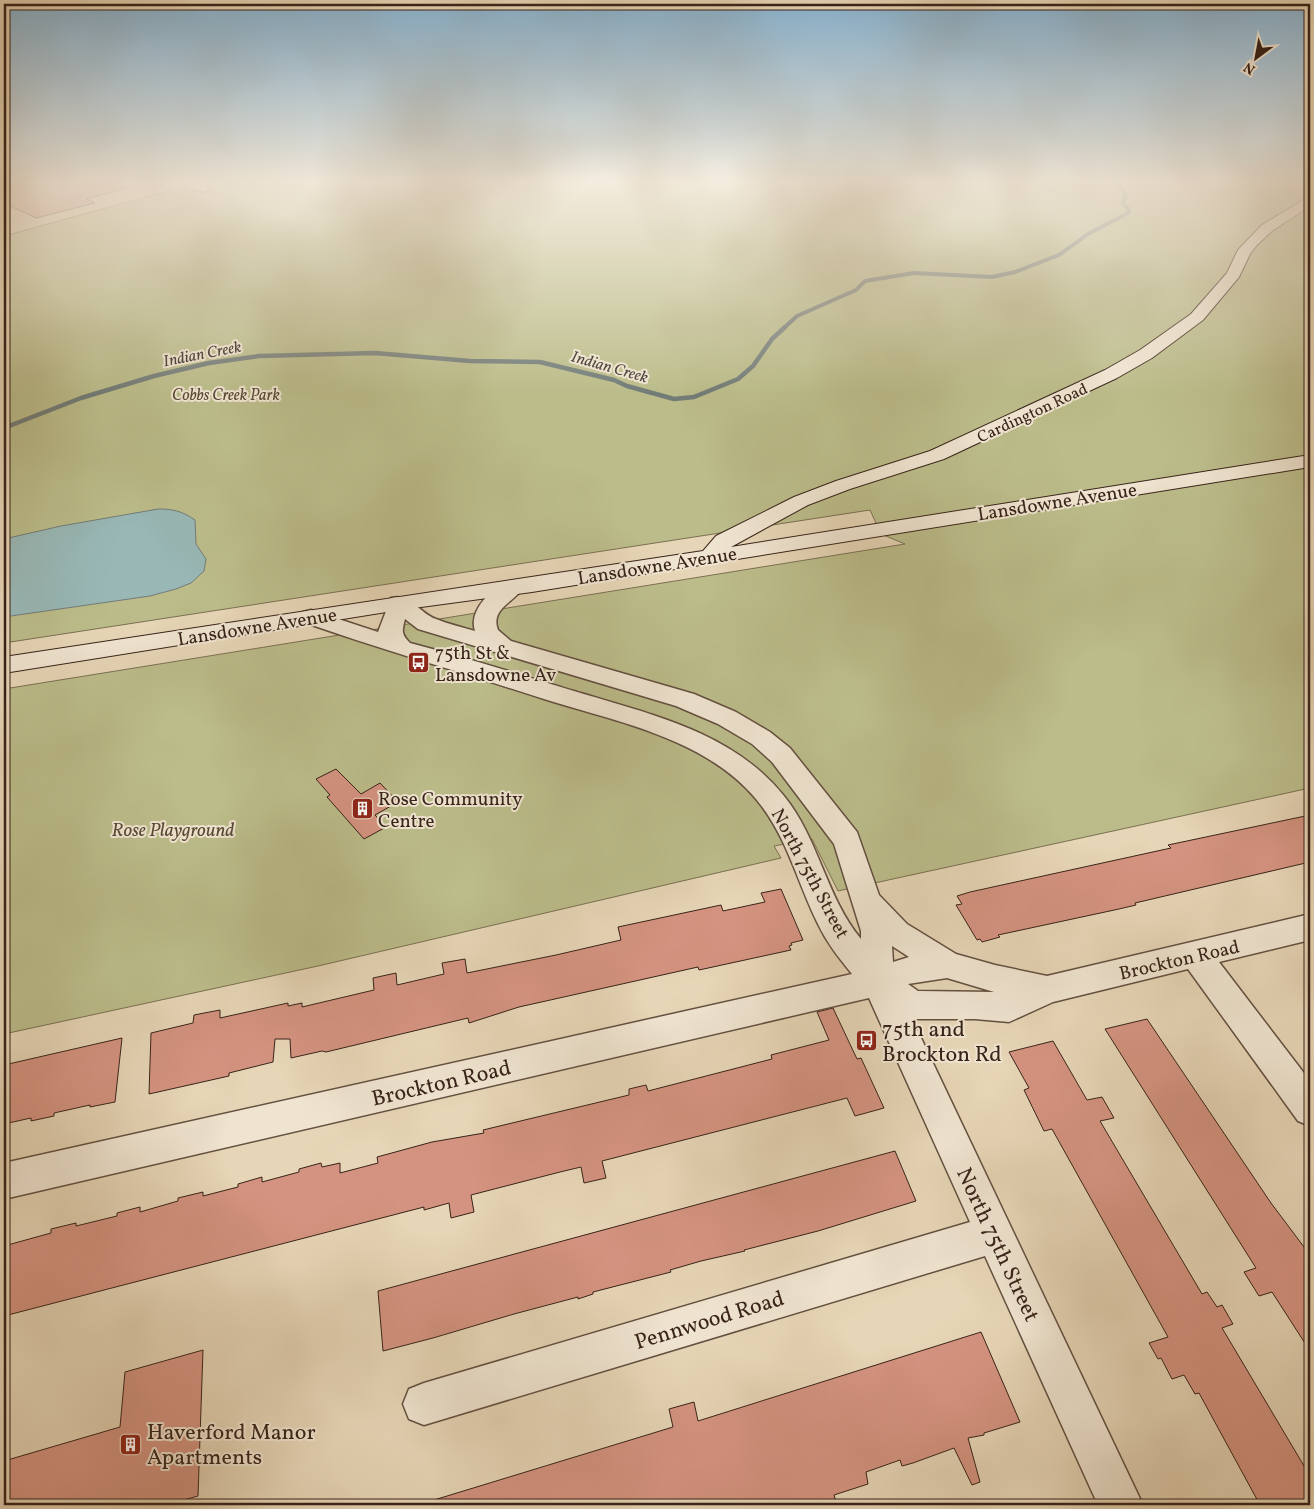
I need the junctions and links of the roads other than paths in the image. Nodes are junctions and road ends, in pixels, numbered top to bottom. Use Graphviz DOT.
graph roads {
  1 [pos="1243,253"];
  2 [pos="1310,461"];
  3 [pos="709,557"];
  4 [pos="512,588"];
  5 [pos="399,603"];
  6 [pos="311,617"];
  7 [pos="402,648"];
  8 [pos="506,649"];
  9 [pos="4,665"];
  10 [pos="866,899"];
  11 [pos="1310,927"];
  12 [pos="1196,956"];
  13 [pos="947,965"];
  14 [pos="878,982"];
  15 [pos="1047,990"];
  16 [pos="1310,1109"];
  17 [pos="4,1181"];
  18 [pos="994,1234"];
  19 [pos="424,1404"];
  20 [pos="1117,1504"];
  1 -- 3 [label="street, Cardington Road"];
  2 -- 3 [label="street, Lansdowne Avenue"];
  3 -- 4 [label="street, Lansdowne Avenue"];
  4 -- 5 [label="street, Lansdowne Avenue"];
  4 -- 8 [label="street"];
  5 -- 6 [label="street, Lansdowne Avenue"];
  5 -- 7 [label="street"];
  5 -- 8 [label="street, North 75th Street"];
  6 -- 7 [label="street, North 75th Street"];
  6 -- 9 [label="street, Lansdowne Avenue"];
  7 -- 14 [label="street, North 75th Street"];
  8 -- 10 [label="street, North 75th Street"];
  10 -- 13 [label="street, Brockton Road"];
  10 -- 14 [label="street, North 75th Street"];
  11 -- 12 [label="street, Brockton Road"];
  12 -- 15 [label="street, Brockton Road"];
  12 -- 16 [label="street"];
  13 -- 14 [label="street, Brockton Road"];
  13 -- 15 [label="street, Brockton Road"];
  14 -- 15 [label="street, Brockton Road"];
  14 -- 17 [label="street, Brockton Road"];
  14 -- 18 [label="street, North 75th Street"];
  18 -- 19 [label="street, Pennwood Road"];
  18 -- 20 [label="street, North 75th Street"];
}
